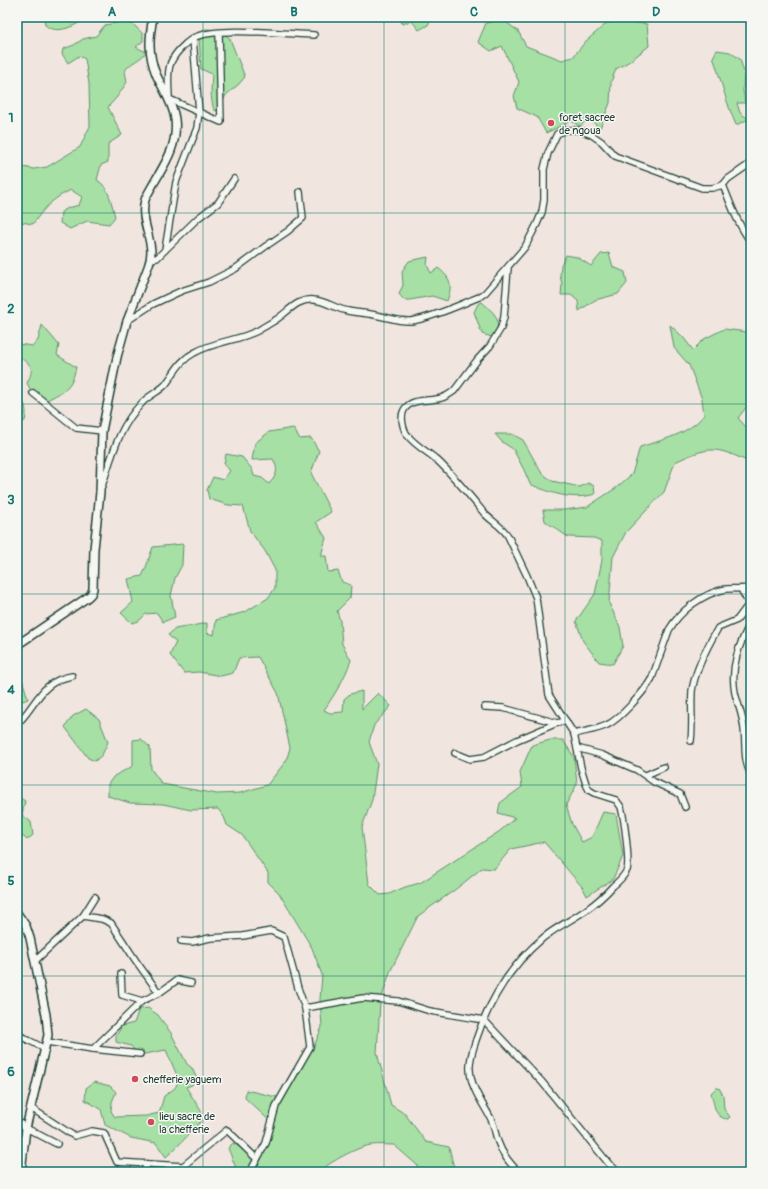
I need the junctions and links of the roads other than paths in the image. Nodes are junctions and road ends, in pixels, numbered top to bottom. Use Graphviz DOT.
graph roads {
  1 [pos="153,17"];
  2 [pos="219,33"];
  3 [pos="314,35"];
  4 [pos="193,38"];
  5 [pos="168,99"];
  6 [pos="199,112"];
  7 [pos="751,163"];
  8 [pos="234,179"];
  9 [pos="723,185"];
  10 [pos="300,192"];
  11 [pos="751,242"];
  12 [pos="165,250"];
  13 [pos="150,259"];
  14 [pos="508,268"];
  15 [pos="128,321"];
  16 [pos="32,393"];
  17 [pos="102,431"];
  18 [pos="100,492"];
  19 [pos="751,587"];
  20 [pos="741,589"];
  21 [pos="750,607"];
  22 [pos="751,622"];
  23 [pos="17,645"];
  24 [pos="72,676"];
  25 [pos="485,707"];
  26 [pos="566,721"];
  27 [pos="557,723"];
  28 [pos="17,724"];
  29 [pos="574,734"];
  30 [pos="691,741"];
  31 [pos="577,748"];
  32 [pos="455,753"];
  33 [pos="664,767"];
  34 [pos="751,774"];
  35 [pos="646,775"];
  36 [pos="685,807"];
  37 [pos="94,897"];
  38 [pos="17,913"];
  39 [pos="83,916"];
  40 [pos="181,941"];
  41 [pos="35,961"];
  42 [pos="121,974"];
  43 [pos="191,983"];
  44 [pos="159,993"];
  45 [pos="142,1001"];
  46 [pos="305,1008"];
  47 [pos="484,1020"];
  48 [pos="17,1033"];
  49 [pos="24,1039"];
  50 [pos="17,1042"];
  51 [pos="47,1042"];
  52 [pos="93,1049"];
  53 [pos="45,1050"];
  54 [pos="140,1054"];
  55 [pos="31,1108"];
  56 [pos="17,1115"];
  57 [pos="17,1121"];
  58 [pos="26,1128"];
  59 [pos="57,1144"];
  60 [pos="257,1159"];
  61 [pos="147,1164"];
  62 [pos="21,1172"];
  63 [pos="144,1172"];
  64 [pos="250,1172"];
  65 [pos="518,1172"];
  66 [pos="619,1172"];
  1 -- 5 [label="main road"];
  2 -- 3 [label="street"];
  2 -- 4 [label="street"];
  2 -- 6 [label="street"];
  4 -- 5 [label="street"];
  4 -- 6 [label="street"];
  5 -- 6 [label="street"];
  5 -- 13 [label="main road"];
  6 -- 12 [label="street"];
  7 -- 9 [label="street"];
  8 -- 12 [label="street"];
  9 -- 11 [label="street"];
  9 -- 14 [label="street"];
  10 -- 15 [label="street"];
  12 -- 13 [label="street"];
  13 -- 15 [label="main road"];
  14 -- 18 [label="street"];
  14 -- 26 [label="street"];
  15 -- 17 [label="main road"];
  16 -- 17 [label="street"];
  17 -- 18 [label="main road"];
  18 -- 23 [label="main road"];
  19 -- 20 [label="street"];
  20 -- 21 [label="street"];
  20 -- 29 [label="street"];
  21 -- 30 [label="street"];
  22 -- 34 [label="street"];
  24 -- 28 [label="street"];
  25 -- 27 [label="street"];
  26 -- 27 [label="street"];
  26 -- 29 [label="street"];
  27 -- 32 [label="street"];
  29 -- 31 [label="street"];
  31 -- 35 [label="street"];
  31 -- 47 [label="street"];
  33 -- 35 [label="street"];
  35 -- 36 [label="street"];
  37 -- 39 [label="street"];
  38 -- 41 [label="main road"];
  39 -- 41 [label="street"];
  39 -- 44 [label="street"];
  40 -- 46 [label="street"];
  41 -- 51 [label="main road"];
  42 -- 45 [label="street"];
  43 -- 44 [label="street"];
  44 -- 45 [label="street"];
  45 -- 52 [label="street"];
  46 -- 47 [label="street"];
  46 -- 60 [label="street"];
  47 -- 65 [label="street"];
  47 -- 66 [label="street"];
  48 -- 49 [label="street"];
  49 -- 50 [label="street"];
  49 -- 53 [label="street"];
  51 -- 52 [label="street"];
  51 -- 53 [label="main road"];
  52 -- 54 [label="street"];
  53 -- 55 [label="main road"];
  55 -- 58 [label="main road"];
  55 -- 61 [label="street"];
  56 -- 58 [label="street"];
  57 -- 58 [label="street"];
  58 -- 59 [label="street"];
  58 -- 62 [label="main road"];
  60 -- 61 [label="street"];
  60 -- 64 [label="street"];
  61 -- 63 [label="street"];
}
